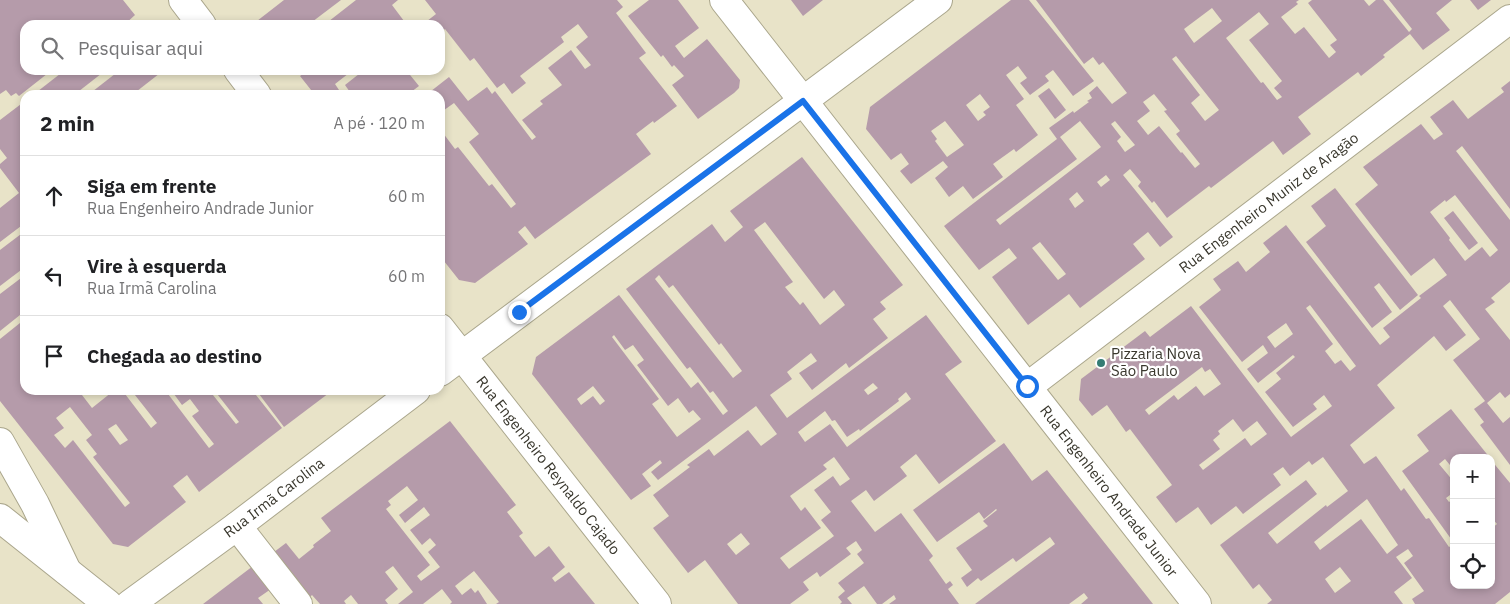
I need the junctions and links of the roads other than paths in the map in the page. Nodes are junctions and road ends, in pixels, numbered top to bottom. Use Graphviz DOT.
graph roads {
  1 [pos="183,0"];
  2 [pos="724,0"];
  3 [pos="938,0"];
  4 [pos="1510,19"];
  5 [pos="198,20"];
  6 [pos="242,75"];
  7 [pos="253,90"];
  8 [pos="803,101"];
  9 [pos="445,334"];
  10 [pos="461,355"];
  11 [pos="445,368"];
  12 [pos="1027,386"];
  13 [pos="409,395"];
  14 [pos="0,442"];
  15 [pos="0,518"];
  16 [pos="237,526"];
  17 [pos="68,572"];
  18 [pos="108,604"];
  19 [pos="130,604"];
  20 [pos="298,604"];
  21 [pos="657,604"];
  22 [pos="1197,604"];
  1 -- 5 [label="main road"];
  2 -- 8 [label="main road, Rua Engenheiro Andrade Junior"];
  3 -- 8 [label="main road"];
  4 -- 12 [label="main road, Rua Engenheiro Muniz de Aragão"];
  6 -- 7 [label="main road"];
  8 -- 10 [label="main road"];
  8 -- 12 [label="main road, Rua Engenheiro Andrade Junior"];
  9 -- 10 [label="main road, Rua Engenheiro Reynaldo Cajado"];
  10 -- 11 [label="main road"];
  10 -- 21 [label="main road, Rua Engenheiro Reynaldo Cajado"];
  12 -- 22 [label="main road, Rua Engenheiro Andrade Junior"];
  13 -- 16 [label="main road, Rua Irmã Carolina"];
  14 -- 17 [label="main road"];
  15 -- 17 [label="main road"];
  16 -- 19 [label="main road, Rua Irmã Carolina"];
  16 -- 20 [label="main road"];
  17 -- 18 [label="main road"];
}
